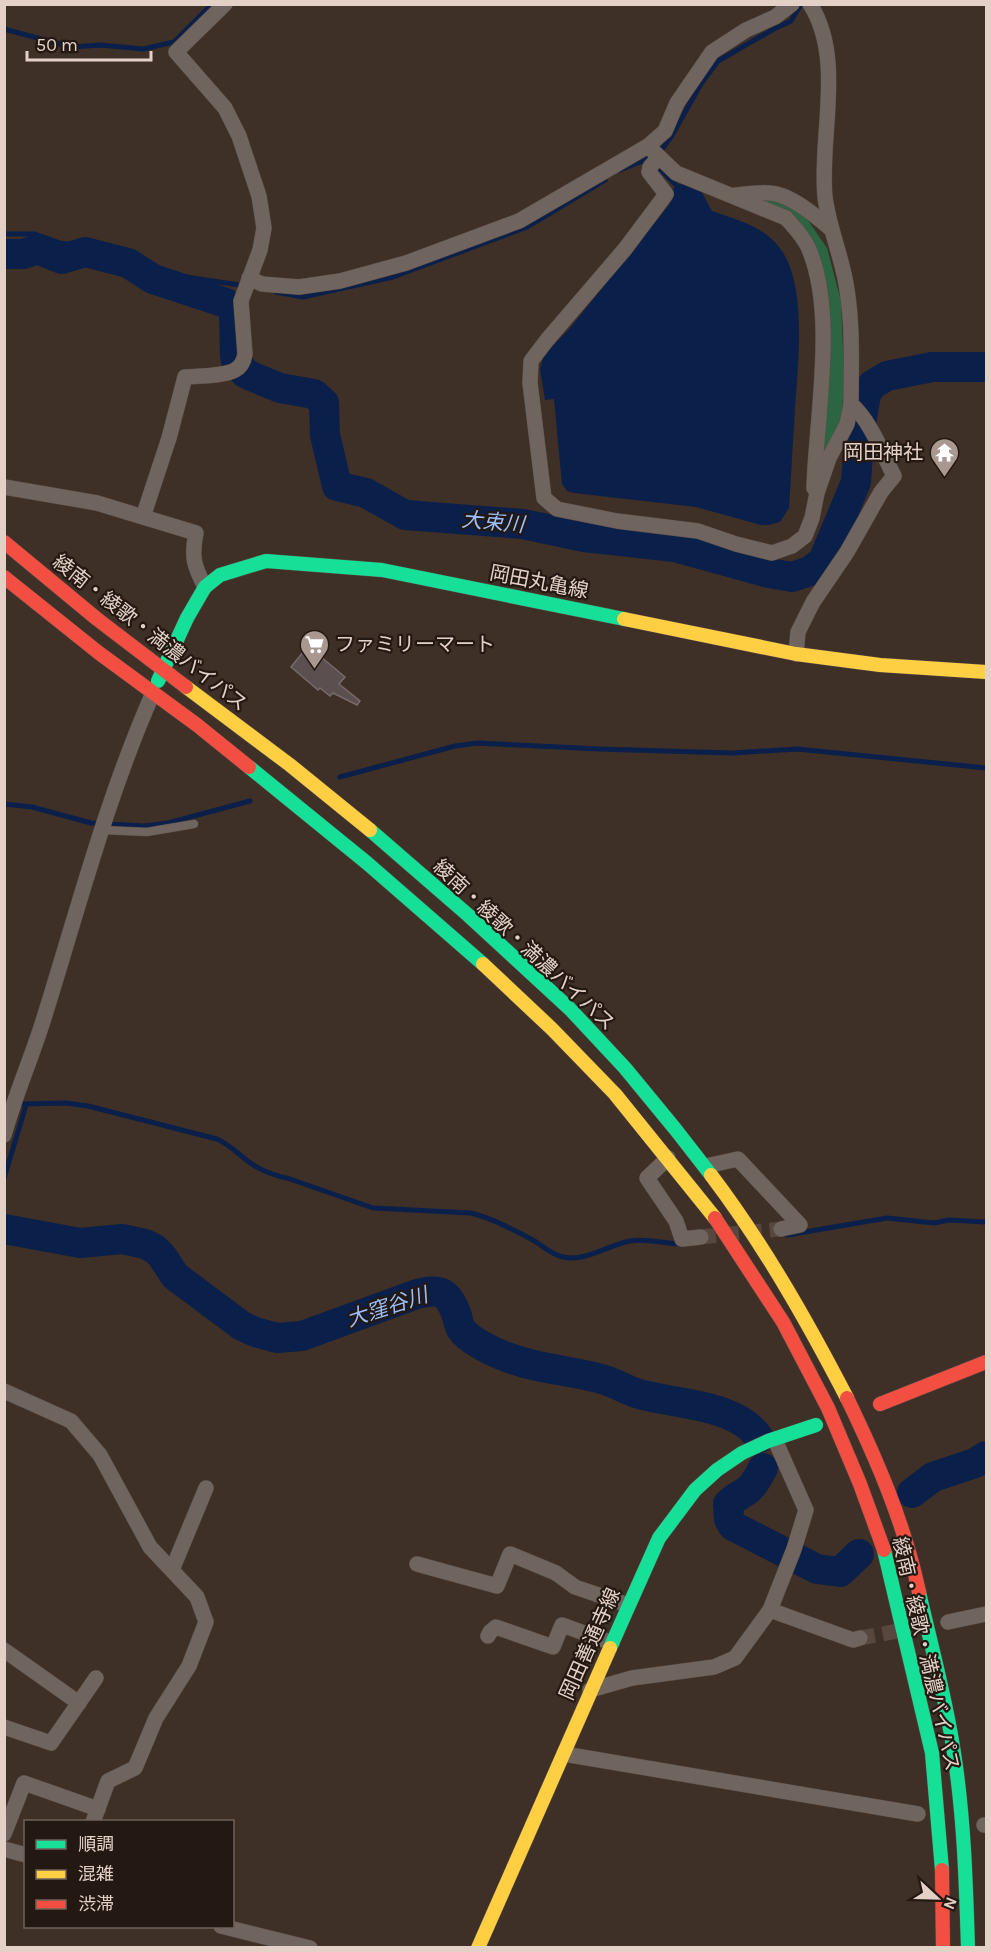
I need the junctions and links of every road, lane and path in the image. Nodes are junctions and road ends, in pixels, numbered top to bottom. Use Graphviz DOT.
graph roads {
  1 [pos="225,4"];
  2 [pos="792,4"];
  3 [pos="810,4"];
  4 [pos="654,156"];
  5 [pos="732,195"];
  6 [pos="831,229"];
  7 [pos="247,284"];
  8 [pos="854,407"];
  9 [pos="4,488"];
  10 [pos="818,493"];
  11 [pos="143,518"];
  12 [pos="4,542"];
  13 [pos="4,577"];
  14 [pos="205,587"];
  15 [pos="796,654"];
  16 [pos="164,669"];
  17 [pos="987,672"];
  18 [pos="153,693"];
  19 [pos="194,824"];
  20 [pos="103,826"];
  21 [pos="4,1135"];
  22 [pos="668,1158"];
  23 [pos="706,1166"];
  24 [pos="781,1229"];
  25 [pos="701,1237"];
  26 [pos="987,1362"];
  27 [pos="4,1391"];
  28 [pos="880,1404"];
  29 [pos="816,1425"];
  30 [pos="775,1440"];
  31 [pos="206,1488"];
  32 [pos="417,1564"];
  33 [pos="172,1570"];
  34 [pos="628,1605"];
  35 [pos="770,1610"];
  36 [pos="987,1614"];
  37 [pos="948,1622"];
  38 [pos="488,1636"];
  39 [pos="860,1638"];
  40 [pos="612,1643"];
  41 [pos="4,1650"];
  42 [pos="96,1678"];
  43 [pos="590,1690"];
  44 [pos="79,1703"];
  45 [pos="4,1727"];
  46 [pos="564,1754"];
  47 [pos="918,1814"];
  48 [pos="96,1815"];
  49 [pos="4,1834"];
  50 [pos="4,1849"];
  51 [pos="24,1854"];
  52 [pos="229,1928"];
  53 [pos="310,1947"];
  54 [pos="478,1947"];
  55 [pos="943,1947"];
  56 [pos="968,1947"];
  1 -- 7 [label="street"];
  2 -- 4 [label="street"];
  3 -- 6 [label="street"];
  4 -- 5 [label="street"];
  4 -- 7 [label="street"];
  4 -- 10 [label="street"];
  5 -- 6 [label="street"];
  5 -- 10 [label="street"];
  6 -- 8 [label="street"];
  7 -- 11 [label="street"];
  8 -- 10 [label="street"];
  8 -- 15 [label="street"];
  9 -- 11 [label="street"];
  11 -- 14 [label="street"];
  12 -- 16 [label="main road, 綾南・綾歌・満濃バイパス"];
  13 -- 18 [label="main road, 綾南・綾歌・満濃バイパス"];
  14 -- 15 [label="main road, 岡田丸亀線"];
  14 -- 16 [label="main road, 岡田丸亀線"];
  15 -- 17 [label="main road, 岡田丸亀線"];
  16 -- 18 [label="main road, 岡田丸亀線"];
  16 -- 23 [label="main road, 綾南・綾歌・満濃バイパス"];
  18 -- 20 [label="street"];
  18 -- 22 [label="main road, 綾南・綾歌・満濃バイパス"];
  19 -- 20 [label="lane"];
  20 -- 21 [label="street"];
  22 -- 25 [label="street"];
  22 -- 55 [label="main road, 綾南・綾歌・満濃バイパス"];
  23 -- 24 [label="street"];
  23 -- 56 [label="main road, 綾南・綾歌・満濃バイパス"];
  26 -- 28 [label="main road"];
  27 -- 33 [label="street"];
  29 -- 30 [label="main road, 岡田善通寺線"];
  30 -- 34 [label="main road, 岡田善通寺線"];
  30 -- 35 [label="street"];
  31 -- 33 [label="street"];
  32 -- 34 [label="street"];
  33 -- 48 [label="street"];
  34 -- 40 [label="main road, 岡田善通寺線"];
  35 -- 39 [label="street"];
  35 -- 43 [label="street"];
  36 -- 37 [label="street"];
  38 -- 40 [label="street"];
  40 -- 43 [label="main road, 岡田善通寺線"];
  41 -- 44 [label="street"];
  42 -- 44 [label="street"];
  43 -- 46 [label="main road, 岡田善通寺線"];
  44 -- 45 [label="street"];
  46 -- 47 [label="street"];
  46 -- 54 [label="main road, 岡田善通寺線"];
  48 -- 49 [label="street"];
  50 -- 51 [label="street"];
  52 -- 53 [label="street"];
}
